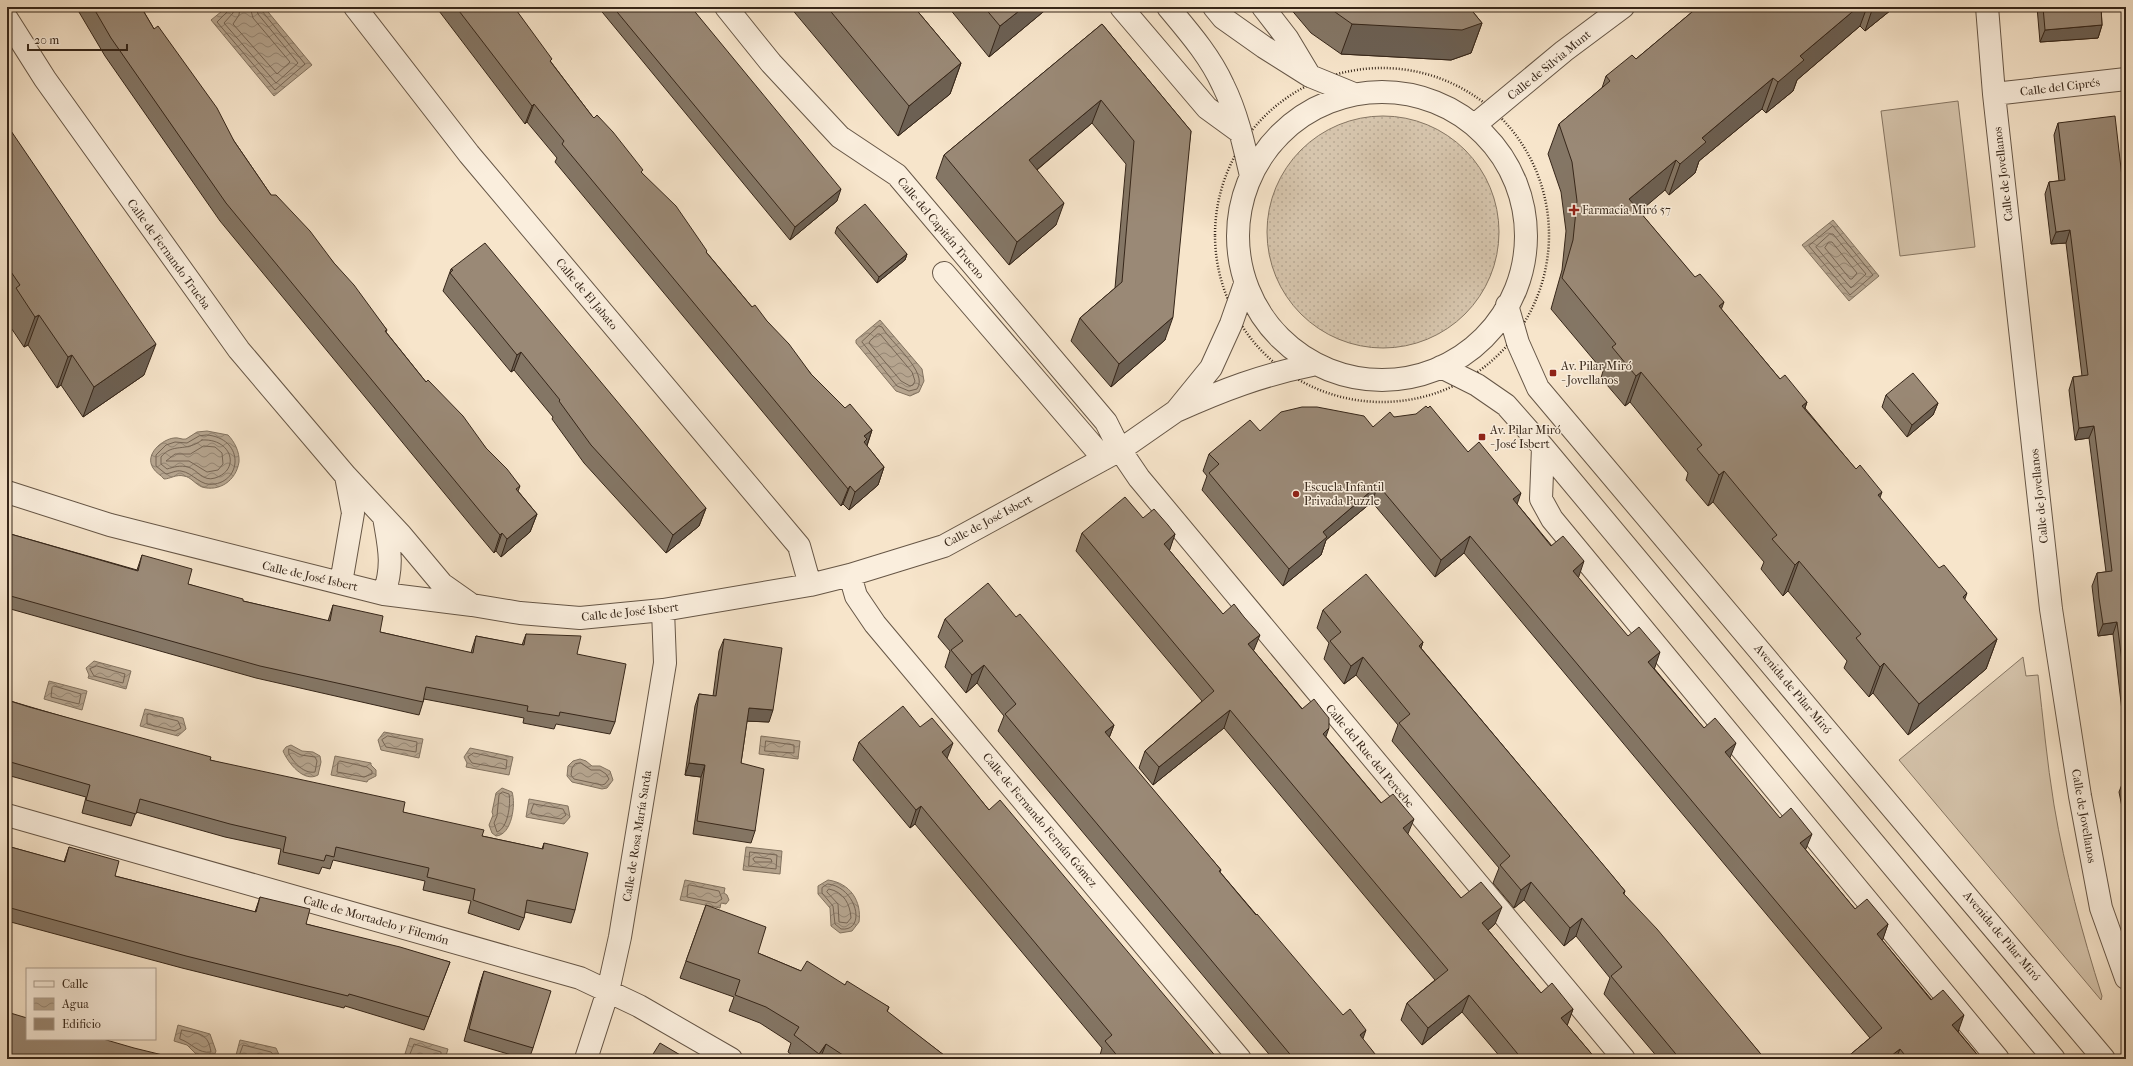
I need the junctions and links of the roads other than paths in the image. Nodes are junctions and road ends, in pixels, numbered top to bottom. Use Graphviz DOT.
graph roads {
  1 [pos="355,7"];
  2 [pos="726,7"];
  3 [pos="1121,7"];
  4 [pos="1168,7"];
  5 [pos="1214,7"];
  6 [pos="1263,7"];
  7 [pos="1623,7"];
  8 [pos="1987,7"];
  9 [pos="7,19"];
  10 [pos="1315,78"];
  11 [pos="2126,79"];
  12 [pos="1354,94"];
  13 [pos="1994,94"];
  14 [pos="1476,124"];
  15 [pos="1242,138"];
  16 [pos="1251,176"];
  17 [pos="944,273"];
  18 [pos="1245,284"];
  19 [pos="1507,305"];
  20 [pos="1312,365"];
  21 [pos="1441,367"];
  22 [pos="1176,411"];
  23 [pos="1543,447"];
  24 [pos="1112,454"];
  25 [pos="346,476"];
  26 [pos="7,492"];
  27 [pos="384,517"];
  28 [pos="850,575"];
  29 [pos="342,583"];
  30 [pos="810,585"];
  31 [pos="384,594"];
  32 [pos="472,605"];
  33 [pos="663,610"];
  34 [pos="7,815"];
  35 [pos="2126,978"];
  36 [pos="608,991"];
  37 [pos="586,1059"];
  38 [pos="731,1059"];
  39 [pos="1240,1059"];
  40 [pos="1624,1059"];
  41 [pos="1998,1059"];
  42 [pos="2054,1059"];
  43 [pos="2104,1059"];
  1 -- 30 [label="street, Calle de El Jabato"];
  2 -- 24 [label="street, Calle del Capitán Trueno"];
  3 -- 15 [label="street"];
  4 -- 15 [label="street"];
  5 -- 10 [label="street"];
  6 -- 10 [label="street"];
  7 -- 14 [label="street, Calle de Silvia Munt"];
  8 -- 13 [label="street, Calle de Jovellanos"];
  9 -- 25 [label="street, Calle de Fernando Trueba"];
  10 -- 12 [label="street"];
  11 -- 13 [label="street, Calle del Ciprés"];
  12 -- 14 [label="street"];
  12 -- 16 [label="street"];
  13 -- 35 [label="street, Calle de Jovellanos"];
  14 -- 19 [label="street"];
  15 -- 16 [label="street"];
  16 -- 18 [label="street"];
  17 -- 24 [label="street"];
  18 -- 20 [label="street"];
  18 -- 22 [label="street, Calle de José Isbert"];
  19 -- 21 [label="street"];
  19 -- 43 [label="street, Avenida de Pilar Miró"];
  20 -- 21 [label="street"];
  20 -- 22 [label="street, Calle de José Isbert"];
  21 -- 23 [label="street"];
  22 -- 24 [label="street, Calle de José Isbert"];
  23 -- 41 [label="street"];
  23 -- 42 [label="street"];
  24 -- 28 [label="street, Calle de José Isbert"];
  24 -- 40 [label="street, Calle del Rue del Percebe"];
  25 -- 27 [label="street, Calle de Fernando Trueba"];
  25 -- 29 [label="street"];
  26 -- 29 [label="street, Calle de José Isbert"];
  27 -- 31 [label="street"];
  27 -- 32 [label="street, Calle de Fernando Trueba"];
  28 -- 30 [label="street, Calle de José Isbert"];
  28 -- 39 [label="street, Calle de Fernando Fernán Gómez"];
  29 -- 31 [label="street, Calle de José Isbert"];
  30 -- 33 [label="street, Calle de José Isbert"];
  31 -- 32 [label="street, Calle de José Isbert"];
  32 -- 33 [label="street, Calle de José Isbert"];
  33 -- 36 [label="street, Calle de Rosa María Sarda"];
  34 -- 36 [label="street, Calle de Mortadelo y Filemón"];
  36 -- 37 [label="street, Calle de Rosa María Sarda"];
  36 -- 38 [label="street, Calle de Mortadelo y Filemón"];
}
